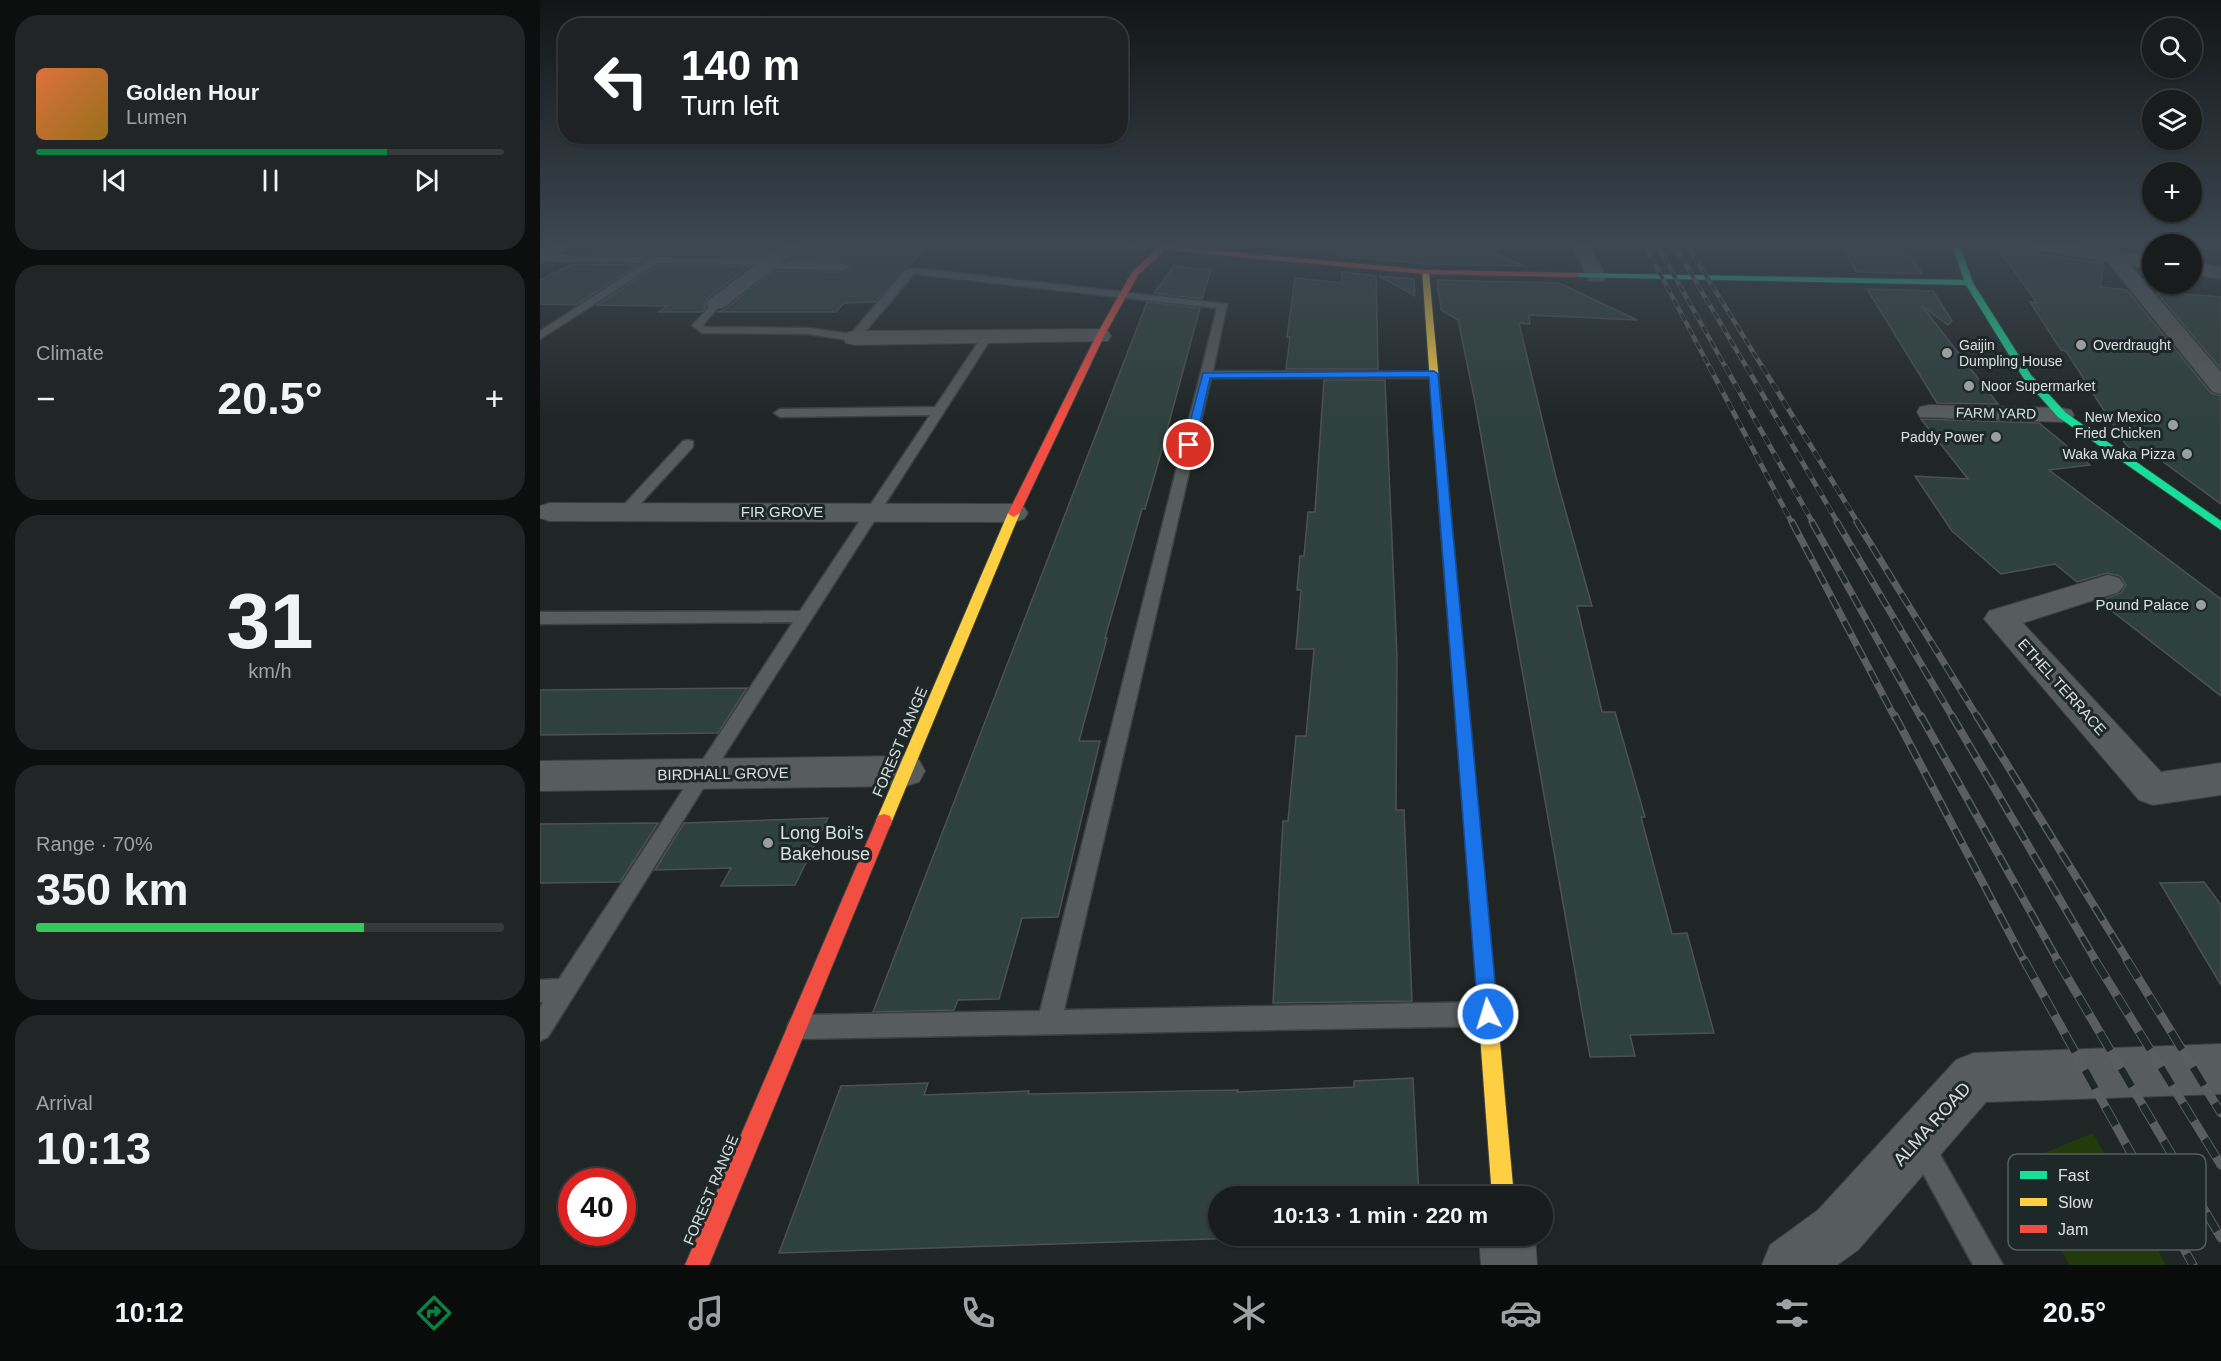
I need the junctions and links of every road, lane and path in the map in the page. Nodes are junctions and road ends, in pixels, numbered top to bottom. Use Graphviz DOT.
graph roads {
  1 [pos="592,302"];
  2 [pos="719,302"];
  3 [pos="884,302"];
  4 [pos="1119,302"];
  5 [pos="1190,302"];
  6 [pos="1428,302"];
  7 [pos="1981,302"];
  8 [pos="2151,302"];
  9 [pos="716,304"];
  10 [pos="540,336"];
  11 [pos="1100,336"];
  12 [pos="987,337"];
  13 [pos="854,338"];
  14 [pos="2221,350"];
  15 [pos="2193,353"];
  16 [pos="1434,374"];
  17 [pos="1206,375"];
  18 [pos="2221,387"];
  19 [pos="939,411"];
  20 [pos="1929,412"];
  21 [pos="780,413"];
  22 [pos="2062,415"];
  23 [pos="688,444"];
  24 [pos="549,512"];
  25 [pos="625,512"];
  26 [pos="873,512"];
  27 [pos="1014,513"];
  28 [pos="2218,522"];
  29 [pos="2108,585"];
  30 [pos="806,616"];
  31 [pos="540,618"];
  32 [pos="906,771"];
  33 [pos="702,774"];
  34 [pos="540,776"];
  35 [pos="2221,779"];
  36 [pos="565,990"];
  37 [pos="540,991"];
  38 [pos="1488,1014"];
  39 [pos="1049,1022"];
  40 [pos="798,1027"];
  41 [pos="540,1029"];
  42 [pos="2221,1069"];
  43 [pos="1917,1140"];
  44 [pos="1502,1186"];
  45 [pos="1508,1246"];
  46 [pos="697,1265"];
  47 [pos="1509,1265"];
  48 [pos="1790,1265"];
  49 [pos="1989,1265"];
  1 -- 10 [label="lane"];
  2 -- 9 [label="street"];
  3 -- 13 [label="lane"];
  4 -- 11 [label="main road, FOREST RANGE"];
  5 -- 17 [label="lane"];
  6 -- 16 [label="main road"];
  7 -- 22 [label="main road"];
  8 -- 15 [label="street"];
  9 -- 13 [label="lane"];
  11 -- 12 [label="street"];
  11 -- 27 [label="main road, FOREST RANGE"];
  12 -- 13 [label="street"];
  12 -- 19 [label="lane"];
  14 -- 15 [label="street"];
  15 -- 18 [label="street"];
  16 -- 17 [label="lane"];
  16 -- 38 [label="main road"];
  17 -- 39 [label="lane"];
  19 -- 21 [label="lane"];
  19 -- 26 [label="lane"];
  20 -- 22 [label="street, FARM YARD"];
  22 -- 28 [label="main road"];
  23 -- 25 [label="lane"];
  24 -- 25 [label="street, FIR GROVE"];
  25 -- 26 [label="street, FIR GROVE"];
  26 -- 27 [label="street, FIR GROVE"];
  26 -- 30 [label="lane"];
  27 -- 32 [label="main road, FOREST RANGE"];
  29 -- 35 [label="street, ETHEL TERRACE"];
  30 -- 31 [label="lane"];
  30 -- 33 [label="lane"];
  32 -- 33 [label="street, BIRDHALL GROVE"];
  32 -- 40 [label="main road, FOREST RANGE"];
  33 -- 34 [label="street, BIRDHALL GROVE"];
  33 -- 36 [label="lane"];
  36 -- 37 [label="lane"];
  36 -- 41 [label="lane"];
  38 -- 39 [label="lane"];
  38 -- 44 [label="main road"];
  39 -- 40 [label="lane"];
  40 -- 46 [label="main road, FOREST RANGE"];
  42 -- 43 [label="street, ALMA ROAD"];
  43 -- 48 [label="street, ALMA ROAD"];
  43 -- 49 [label="lane"];
  45 -- 47 [label="street"];
}
